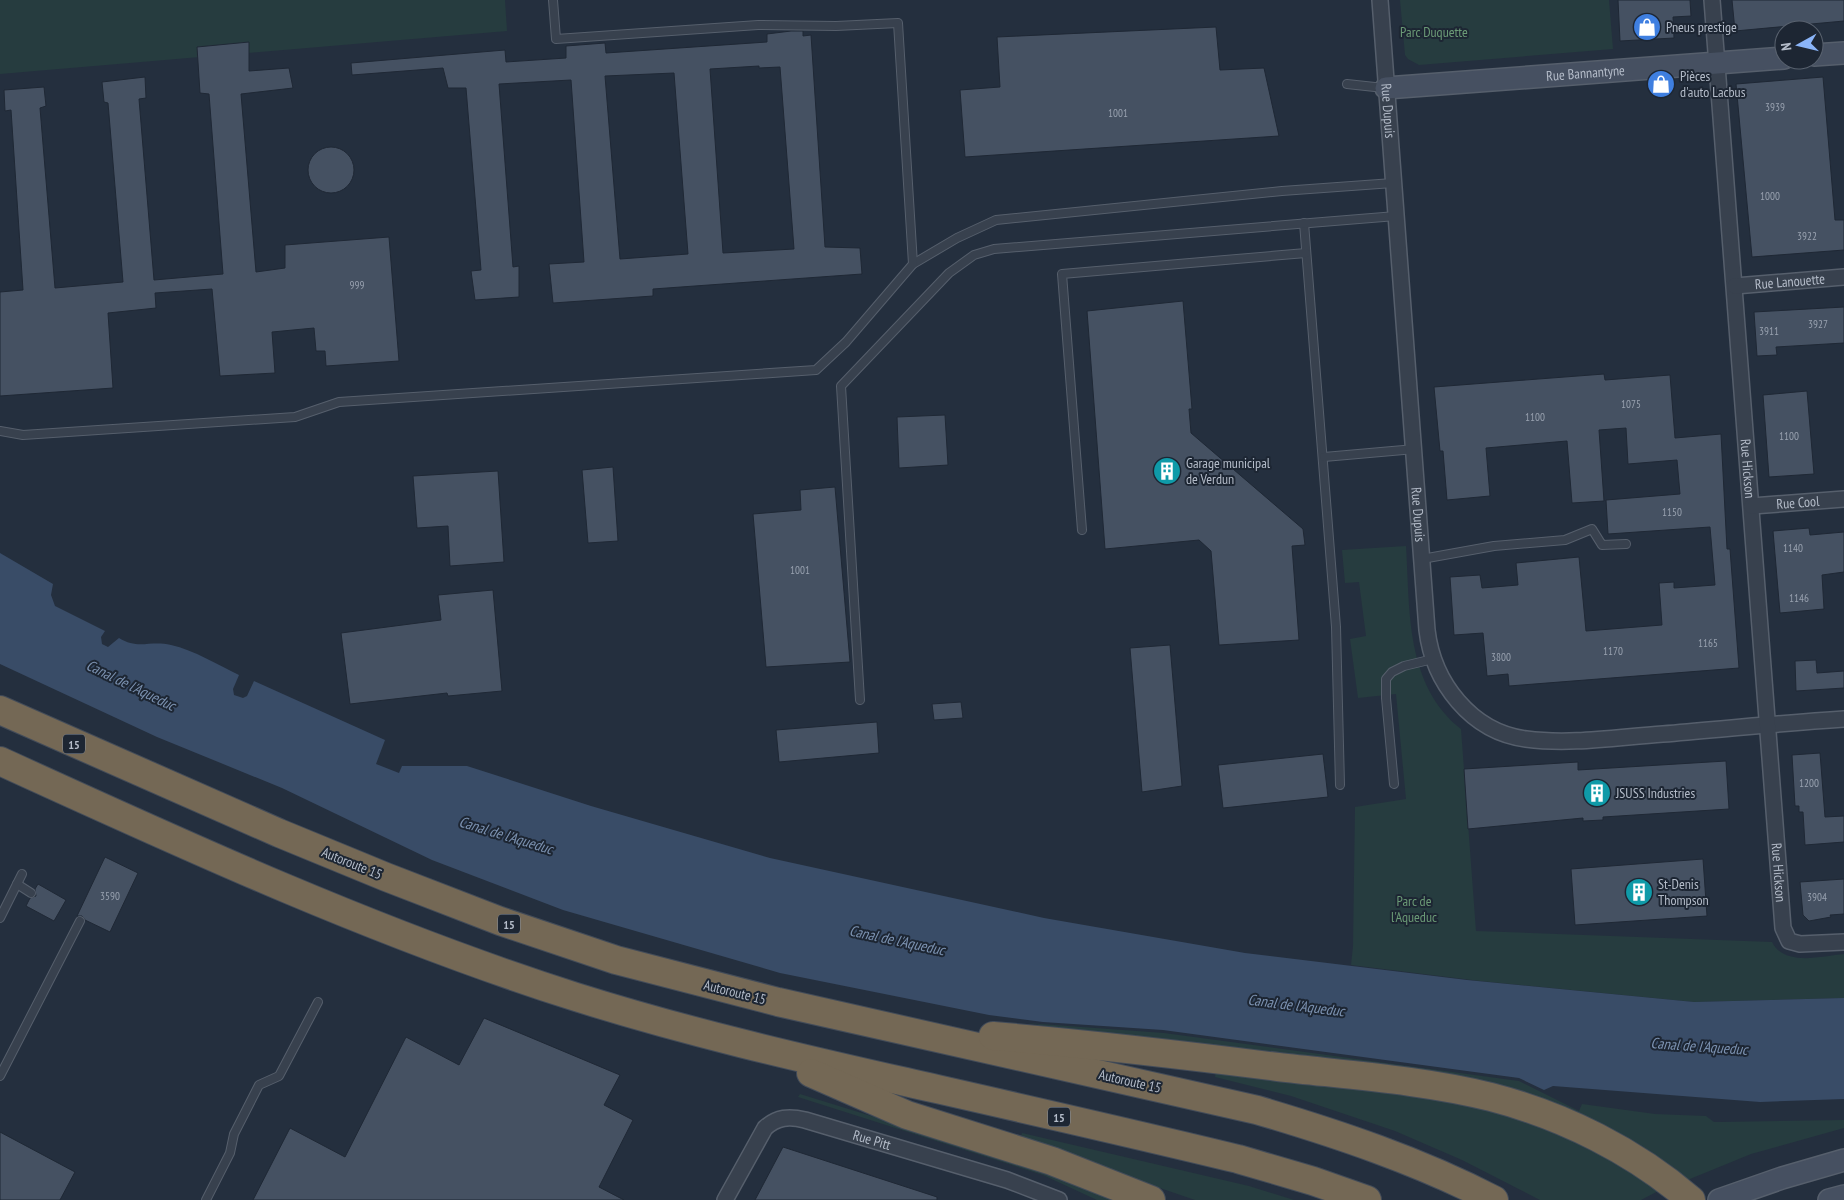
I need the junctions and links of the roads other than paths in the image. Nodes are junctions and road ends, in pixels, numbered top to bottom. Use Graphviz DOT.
graph roads {
  1 [pos="553,0"];
  2 [pos="1380,0"];
  3 [pos="1712,0"];
  4 [pos="1844,53"];
  5 [pos="1824,54"];
  6 [pos="1774,59"];
  7 [pos="1717,63"];
  8 [pos="1347,84"];
  9 [pos="1386,88"];
  10 [pos="1394,183"];
  11 [pos="1396,216"];
  12 [pos="1304,223"];
  13 [pos="1306,253"];
  14 [pos="912,264"];
  15 [pos="1844,277"];
  16 [pos="1735,286"];
  17 [pos="0,430"];
  18 [pos="1415,450"];
  19 [pos="1324,457"];
  20 [pos="1844,500"];
  21 [pos="1752,506"];
  22 [pos="1082,530"];
  23 [pos="1626,544"];
  24 [pos="1422,559"];
  25 [pos="1433,659"];
  26 [pos="860,700"];
  27 [pos="0,710"];
  28 [pos="1844,719"];
  29 [pos="1768,725"];
  30 [pos="0,761"];
  31 [pos="1394,784"];
  32 [pos="1340,785"];
  33 [pos="22,874"];
  34 [pos="17,884"];
  35 [pos="31,892"];
  36 [pos="0,918"];
  37 [pos="80,921"];
  38 [pos="1844,942"];
  39 [pos="318,1002"];
  40 [pos="884,1027"];
  41 [pos="747,1046"];
  42 [pos="0,1076"];
  43 [pos="1844,1160"];
  44 [pos="1036,1196"];
  45 [pos="1844,1196"];
  46 [pos="206,1200"];
  47 [pos="725,1200"];
  48 [pos="1059,1200"];
  49 [pos="1151,1200"];
  50 [pos="1367,1200"];
  51 [pos="1494,1200"];
  52 [pos="1692,1200"];
  53 [pos="1719,1200"];
  54 [pos="1829,1200"];
  1 -- 14 [label="lane"];
  2 -- 9 [label="street, Rue Dupuis"];
  3 -- 7 [label="street, Rue Hickson"];
  4 -- 5 [label="street"];
  6 -- 7 [label="street, Rue Bannantyne"];
  7 -- 9 [label="street, Rue Bannantyne"];
  7 -- 16 [label="street, Rue Hickson"];
  8 -- 9 [label="lane"];
  9 -- 10 [label="street, Rue Dupuis"];
  10 -- 11 [label="street, Rue Dupuis"];
  10 -- 14 [label="lane"];
  11 -- 12 [label="lane"];
  11 -- 18 [label="street, Rue Dupuis"];
  12 -- 13 [label="lane"];
  12 -- 26 [label="lane"];
  13 -- 19 [label="lane"];
  13 -- 22 [label="lane"];
  14 -- 17 [label="lane"];
  15 -- 16 [label="street, Rue Lanouette"];
  16 -- 21 [label="street, Rue Hickson"];
  18 -- 19 [label="lane"];
  18 -- 24 [label="street, Rue Dupuis"];
  19 -- 32 [label="lane"];
  20 -- 21 [label="street, Rue Cool"];
  21 -- 29 [label="street, Rue Hickson"];
  23 -- 24 [label="lane"];
  24 -- 25 [label="street, Rue Dupuis"];
  25 -- 29 [label="street, Rue Dupuis"];
  25 -- 31 [label="lane"];
  27 -- 40 [label="highway, Autoroute 15 / 15"];
  28 -- 29 [label="street, Rue Dupuis"];
  29 -- 38 [label="street, Rue Hickson"];
  30 -- 41 [label="highway, 15"];
  33 -- 34 [label="lane"];
  34 -- 35 [label="lane"];
  34 -- 36 [label="lane"];
  37 -- 42 [label="lane"];
  39 -- 46 [label="lane"];
  40 -- 51 [label="highway, Autoroute 15 / 15"];
  40 -- 52 [label="highway"];
  41 -- 49 [label="highway"];
  41 -- 50 [label="highway, 15"];
  43 -- 53 [label="street"];
  44 -- 47 [label="street, Rue Pitt"];
  44 -- 48 [label="street, Rue Pitt"];
  45 -- 54 [label="street"];
}
